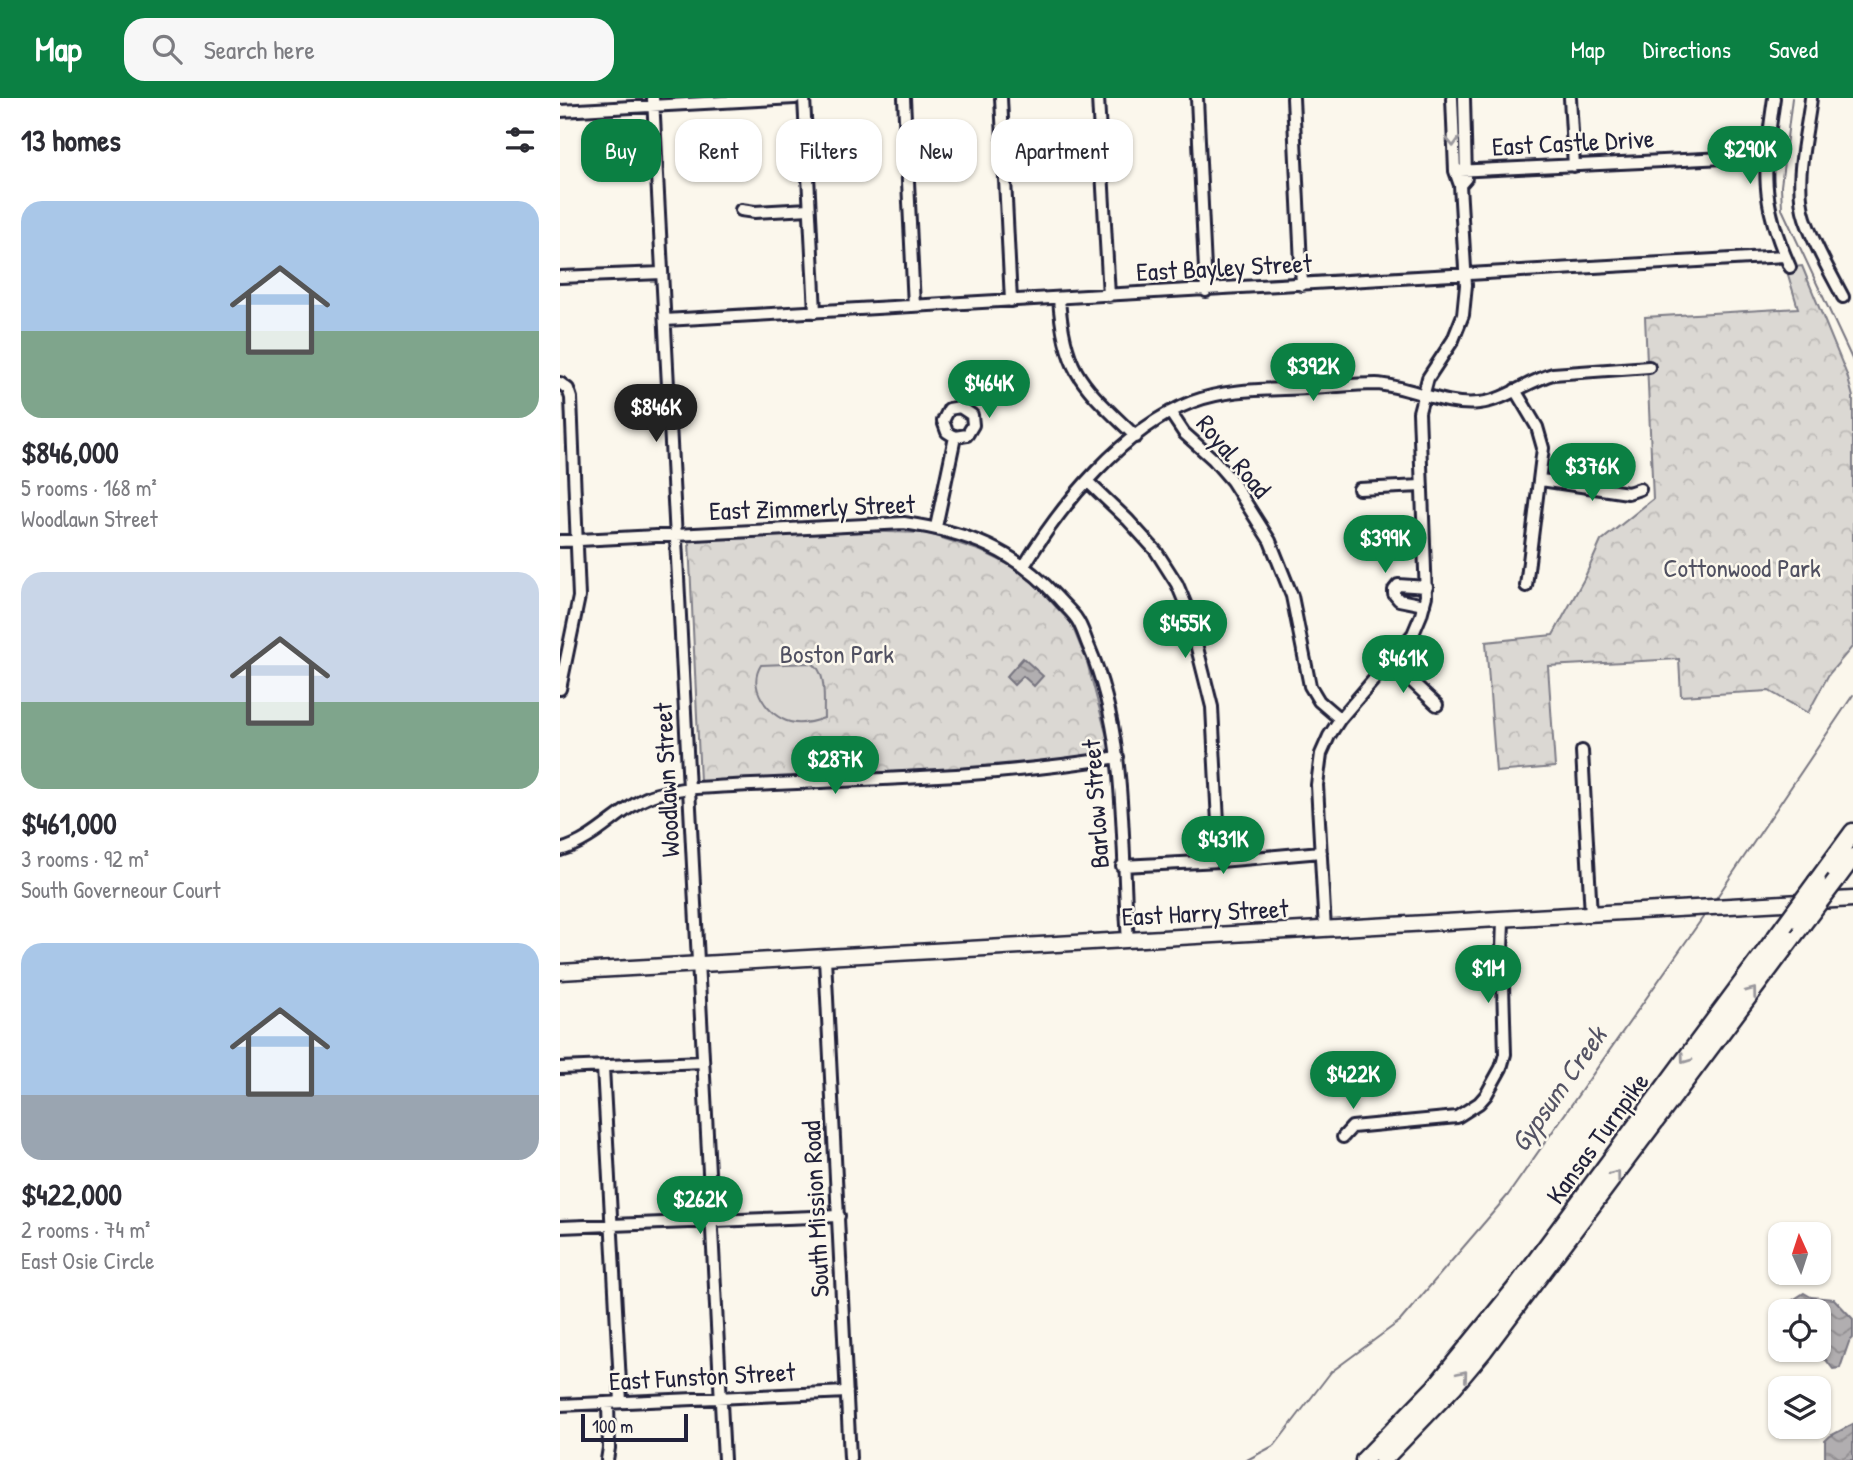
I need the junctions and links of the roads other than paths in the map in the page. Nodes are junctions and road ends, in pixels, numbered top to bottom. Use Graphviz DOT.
graph roads {
  1 [pos="573,98"];
  2 [pos="795,98"];
  3 [pos="804,98"];
  4 [pos="904,98"];
  5 [pos="1001,98"];
  6 [pos="1098,98"];
  7 [pos="1197,98"];
  8 [pos="1293,98"];
  9 [pos="1452,98"];
  10 [pos="1464,98"];
  11 [pos="1570,98"];
  12 [pos="1774,98"];
  13 [pos="1811,98"];
  14 [pos="654,102"];
  15 [pos="574,110"];
  16 [pos="560,111"];
  17 [pos="1767,156"];
  18 [pos="1574,166"];
  19 [pos="1460,170"];
  20 [pos="809,209"];
  21 [pos="741,210"];
  22 [pos="662,273"];
  23 [pos="1466,276"];
  24 [pos="560,277"];
  25 [pos="1302,285"];
  26 [pos="1206,291"];
  27 [pos="1109,296"];
  28 [pos="1059,298"];
  29 [pos="1843,298"];
  30 [pos="1011,301"];
  31 [pos="914,306"];
  32 [pos="815,312"];
  33 [pos="665,320"];
  34 [pos="1649,367"];
  35 [pos="560,383"];
  36 [pos="1515,390"];
  37 [pos="1422,394"];
  38 [pos="1170,412"];
  39 [pos="955,437"];
  40 [pos="1136,437"];
  41 [pos="1541,480"];
  42 [pos="1087,481"];
  43 [pos="1422,486"];
  44 [pos="1359,489"];
  45 [pos="1640,489"];
  46 [pos="936,527"];
  47 [pos="676,535"];
  48 [pos="578,540"];
  49 [pos="560,541"];
  50 [pos="1024,566"];
  51 [pos="1526,586"];
  52 [pos="1427,587"];
  53 [pos="1424,605"];
  54 [pos="1391,662"];
  55 [pos="560,689"];
  56 [pos="1437,705"];
  57 [pos="1339,719"];
  58 [pos="1582,751"];
  59 [pos="1118,757"];
  60 [pos="689,789"];
  61 [pos="1853,832"];
  62 [pos="560,850"];
  63 [pos="1321,852"];
  64 [pos="1853,857"];
  65 [pos="1220,861"];
  66 [pos="1122,866"];
  67 [pos="1853,899"];
  68 [pos="1591,915"];
  69 [pos="1503,920"];
  70 [pos="1325,930"];
  71 [pos="1128,941"];
  72 [pos="825,958"];
  73 [pos="698,966"];
  74 [pos="560,972"];
  75 [pos="704,1062"];
  76 [pos="603,1067"];
  77 [pos="560,1068"];
  78 [pos="1343,1138"];
  79 [pos="839,1216"];
  80 [pos="712,1220"];
  81 [pos="612,1225"];
  82 [pos="560,1227"];
  83 [pos="847,1392"];
  84 [pos="721,1397"];
  85 [pos="621,1402"];
  86 [pos="608,1403"];
  87 [pos="560,1405"];
  88 [pos="850,1458"];
  89 [pos="607,1460"];
  90 [pos="724,1460"];
  91 [pos="1364,1460"];
  92 [pos="1383,1460"];
  1 -- 15 [label="street"];
  2 -- 14 [label="street"];
  3 -- 20 [label="street"];
  4 -- 31 [label="street"];
  5 -- 30 [label="street"];
  6 -- 27 [label="street"];
  7 -- 26 [label="street"];
  8 -- 25 [label="street"];
  9 -- 19 [label="street, one-way"];
  10 -- 19 [label="street"];
  11 -- 18 [label="street"];
  12 -- 17 [label="street"];
  13 -- 29 [label="street"];
  14 -- 15 [label="street"];
  14 -- 22 [label="street, Woodlawn Street"];
  15 -- 16 [label="street"];
  17 -- 18 [label="street, East Castle Drive"];
  17 -- 23 [label="street, East Bayley Street"];
  18 -- 19 [label="street, East Castle Drive"];
  19 -- 23 [label="street, East Castle Drive"];
  20 -- 21 [label="street"];
  20 -- 32 [label="street"];
  22 -- 24 [label="street"];
  22 -- 33 [label="street, Woodlawn Street"];
  23 -- 25 [label="street, East Bayley Street"];
  23 -- 37 [label="street"];
  25 -- 26 [label="street, East Bayley Street"];
  26 -- 27 [label="street, East Bayley Street"];
  27 -- 28 [label="street, East Bayley Street"];
  28 -- 30 [label="street, East Bayley Street"];
  28 -- 40 [label="street"];
  30 -- 31 [label="street, East Bayley Street"];
  31 -- 32 [label="street, East Bayley Street"];
  32 -- 33 [label="street, East Bayley Street"];
  33 -- 47 [label="street, Woodlawn Street"];
  34 -- 36 [label="street"];
  35 -- 48 [label="street"];
  36 -- 37 [label="street"];
  36 -- 41 [label="street"];
  37 -- 38 [label="street"];
  37 -- 43 [label="street"];
  38 -- 40 [label="street"];
  38 -- 57 [label="street, Royal Road"];
  39 -- 46 [label="street"];
  40 -- 42 [label="street"];
  41 -- 45 [label="street"];
  41 -- 51 [label="street"];
  42 -- 50 [label="street"];
  42 -- 65 [label="street"];
  43 -- 44 [label="street"];
  43 -- 52 [label="street"];
  46 -- 47 [label="street, East Zimmerly Street"];
  46 -- 50 [label="street, East Zimmerly Street"];
  47 -- 48 [label="street, East Zimmerly Street"];
  47 -- 60 [label="street, Woodlawn Street"];
  48 -- 49 [label="street, East Zimmerly Street"];
  48 -- 55 [label="street"];
  50 -- 59 [label="street, Barlow Street"];
  52 -- 53 [label="street"];
  52 -- 53 [label="street"];
  53 -- 54 [label="street"];
  54 -- 56 [label="street"];
  54 -- 57 [label="street"];
  57 -- 63 [label="street"];
  58 -- 68 [label="street"];
  59 -- 60 [label="street"];
  59 -- 66 [label="street, Barlow Street"];
  60 -- 62 [label="street"];
  60 -- 73 [label="street, Woodlawn Street"];
  61 -- 91 [label="highway, Kansas Turnpike, one-way, bridge"];
  63 -- 65 [label="street"];
  63 -- 70 [label="street"];
  92 -- 64 [label="highway, Kansas Turnpike, one-way, bridge"];
  65 -- 66 [label="street"];
  66 -- 71 [label="street, Barlow Street"];
  67 -- 68 [label="main road, East Harry Street"];
  68 -- 69 [label="main road, East Harry Street"];
  69 -- 70 [label="main road, East Harry Street"];
  69 -- 78 [label="street"];
  70 -- 71 [label="main road, East Harry Street"];
  71 -- 72 [label="main road, East Harry Street"];
  72 -- 73 [label="main road, East Harry Street"];
  72 -- 79 [label="street, South Mission Road"];
  73 -- 74 [label="main road, East Harry Street"];
  73 -- 75 [label="street, Woodlawn Street"];
  75 -- 76 [label="street"];
  75 -- 80 [label="street, Woodlawn Street"];
  76 -- 77 [label="street"];
  76 -- 81 [label="street"];
  79 -- 80 [label="street"];
  79 -- 83 [label="street, South Mission Road"];
  80 -- 81 [label="street"];
  80 -- 84 [label="street, Woodlawn Street"];
  81 -- 82 [label="street"];
  81 -- 85 [label="street"];
  83 -- 84 [label="street, East Funston Street"];
  83 -- 88 [label="street, South Mission Road"];
  84 -- 85 [label="street, East Funston Street"];
  84 -- 90 [label="street, Woodlawn Street"];
  85 -- 86 [label="street, East Funston Street"];
  86 -- 87 [label="street, East Funston Street"];
  86 -- 89 [label="street"];
}
